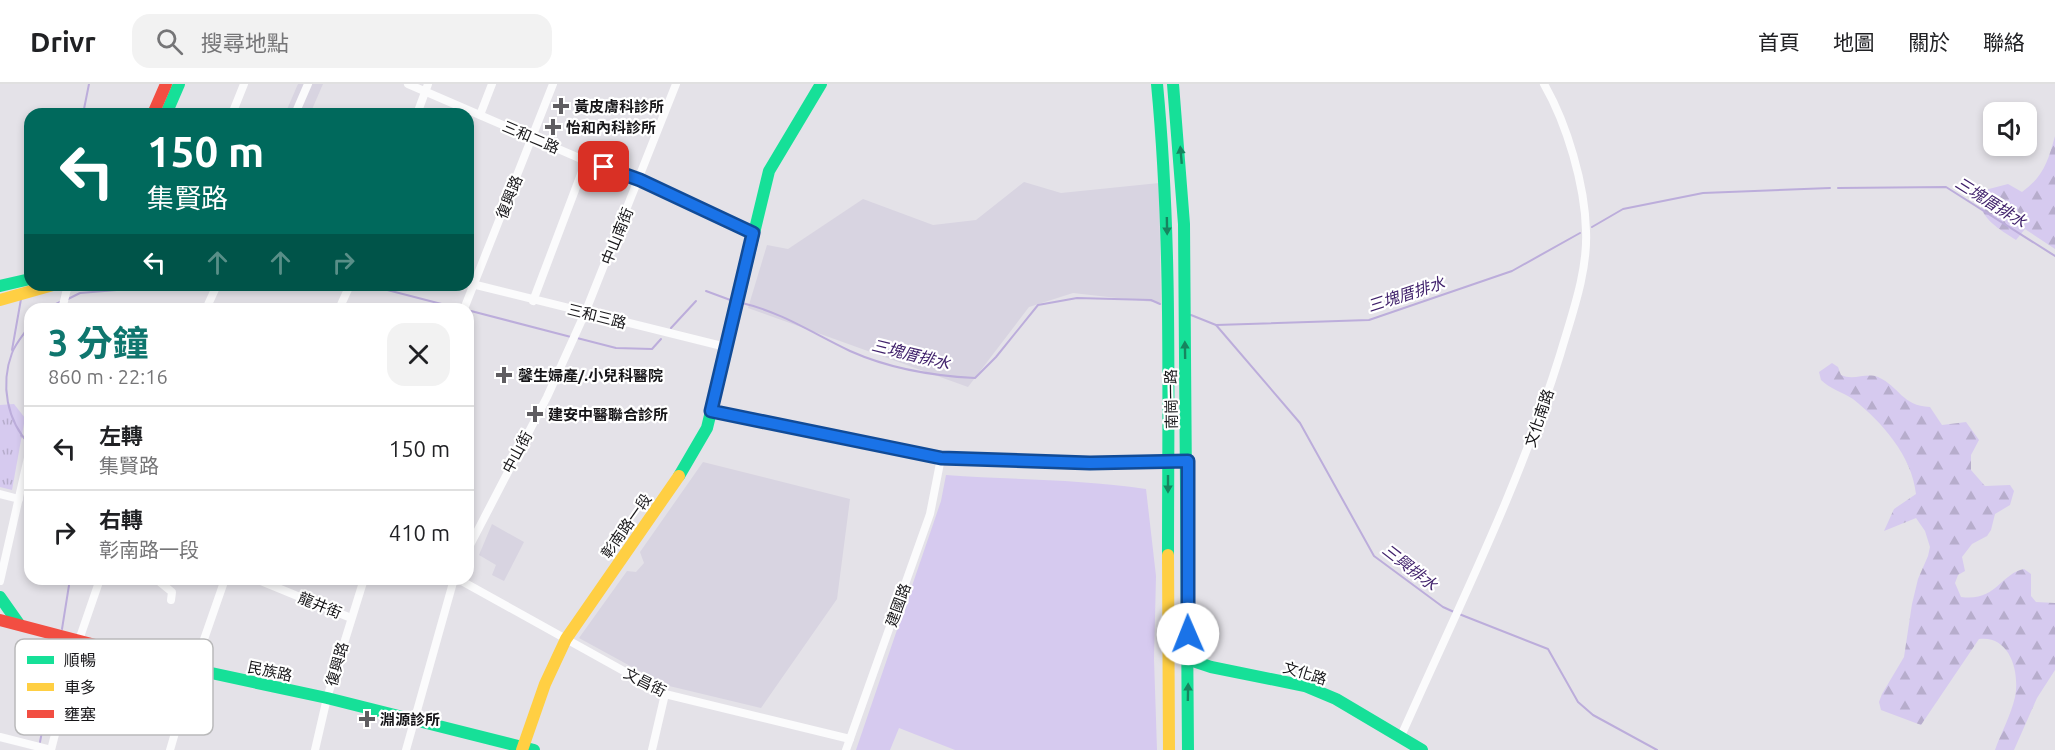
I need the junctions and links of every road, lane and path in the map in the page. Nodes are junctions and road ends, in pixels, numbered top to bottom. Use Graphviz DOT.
graph roads {
  1 [pos="166,84"];
  2 [pos="179,84"];
  3 [pos="244,84"];
  4 [pos="308,84"];
  5 [pos="408,84"];
  6 [pos="492,84"];
  7 [pos="554,84"];
  8 [pos="676,84"];
  9 [pos="821,84"];
  10 [pos="1157,84"];
  11 [pos="1173,84"];
  12 [pos="1544,84"];
  13 [pos="427,88"];
  14 [pos="156,108"];
  15 [pos="169,108"];
  16 [pos="234,108"];
  17 [pos="298,108"];
  18 [pos="419,108"];
  19 [pos="466,108"];
  20 [pos="474,112"];
  21 [pos="480,115"];
  22 [pos="532,138"];
  23 [pos="586,160"];
  24 [pos="640,180"];
  25 [pos="753,233"];
  26 [pos="474,277"];
  27 [pos="24,285"];
  28 [pos="474,285"];
  29 [pos="0,286"];
  30 [pos="24,286"];
  31 [pos="0,300"];
  32 [pos="533,301"];
  33 [pos="585,313"];
  34 [pos="726,347"];
  35 [pos="568,350"];
  36 [pos="711,411"];
  37 [pos="941,458"];
  38 [pos="1168,461"];
  39 [pos="1188,461"];
  40 [pos="24,486"];
  41 [pos="0,494"];
  42 [pos="19,499"];
  43 [pos="474,537"];
  44 [pos="0,581"];
  45 [pos="98,585"];
  46 [pos="163,585"];
  47 [pos="223,585"];
  48 [pos="271,585"];
  49 [pos="362,585"];
  50 [pos="454,585"];
  51 [pos="467,585"];
  52 [pos="0,597"];
  53 [pos="171,600"];
  54 [pos="351,618"];
  55 [pos="0,620"];
  56 [pos="19,624"];
  57 [pos="75,639"];
  58 [pos="79,639"];
  59 [pos="204,639"];
  60 [pos="566,639"];
  61 [pos="1169,652"];
  62 [pos="1189,657"];
  63 [pos="213,675"];
  64 [pos="665,694"];
  65 [pos="327,698"];
  66 [pos="413,721"];
  67 [pos="55,735"];
  68 [pos="175,735"];
  69 [pos="1401,736"];
  70 [pos="0,737"];
  71 [pos="850,739"];
  72 [pos="526,749"];
  73 [pos="51,750"];
  74 [pos="171,750"];
  75 [pos="315,750"];
  76 [pos="406,750"];
  77 [pos="652,750"];
  78 [pos="846,750"];
  79 [pos="1169,750"];
  80 [pos="1188,750"];
  81 [pos="1422,750"];
  1 -- 14 [label="main road"];
  2 -- 15 [label="main road"];
  3 -- 16 [label="street"];
  4 -- 17 [label="street"];
  5 -- 13 [label="street, 三和二路"];
  6 -- 21 [label="street"];
  7 -- 22 [label="street, 復興路"];
  8 -- 24 [label="street, 中山南街"];
  9 -- 25 [label="main road"];
  10 -- 38 [label="main road, 南崗一路, one-way"];
  39 -- 11 [label="main road, 南崗一路, one-way"];
  12 -- 69 [label="street, 文化南路"];
  13 -- 18 [label="street"];
  13 -- 19 [label="street, 三和二路"];
  20 -- 21 [label="street, 三和二路"];
  21 -- 22 [label="street, 三和二路"];
  22 -- 23 [label="street, 三和二路"];
  22 -- 26 [label="street, 復興路"];
  23 -- 24 [label="street, 三和二路"];
  23 -- 32 [label="street"];
  24 -- 25 [label="street, 三和二路"];
  24 -- 33 [label="street, 中山南街"];
  25 -- 34 [label="main road, 彰南路一段"];
  27 -- 29 [label="main road"];
  28 -- 32 [label="street, 三和三路"];
  30 -- 31 [label="main road"];
  32 -- 33 [label="street, 三和三路"];
  33 -- 34 [label="street, 三和三路"];
  33 -- 35 [label="street, 中山南街"];
  34 -- 36 [label="main road, 彰南路一段"];
  35 -- 43 [label="street, 中山街"];
  36 -- 37 [label="street"];
  36 -- 60 [label="main road, 彰南路一段"];
  37 -- 38 [label="street"];
  37 -- 71 [label="street, 建國路"];
  38 -- 39 [label="street"];
  38 -- 61 [label="main road, 南崗一路, one-way"];
  39 -- 62 [label="main road, 南崗一路"];
  40 -- 42 [label="street"];
  41 -- 42 [label="street"];
  42 -- 44 [label="street"];
  45 -- 58 [label="street"];
  46 -- 53 [label="street"];
  47 -- 59 [label="street"];
  48 -- 54 [label="street, 龍井街"];
  49 -- 54 [label="street, 復興路"];
  50 -- 66 [label="street"];
  51 -- 60 [label="street, 文昌街"];
  52 -- 56 [label="main road"];
  54 -- 65 [label="street, 復興路"];
  55 -- 56 [label="main road, 民族路"];
  56 -- 57 [label="main road, 民族路"];
  60 -- 64 [label="street, 文昌街"];
  60 -- 72 [label="main road, 彰南路一段"];
  61 -- 62 [label="main road, 文化路"];
  61 -- 79 [label="main road, 南崗一路"];
  62 -- 69 [label="main road, 文化路"];
  80 -- 62 [label="main road, 南崗一路, one-way"];
  63 -- 65 [label="main road, 民族路"];
  64 -- 71 [label="street, 文昌街"];
  64 -- 77 [label="street"];
  65 -- 66 [label="main road, 民族路"];
  65 -- 75 [label="street, 復興路"];
  66 -- 72 [label="main road, 民族路"];
  66 -- 76 [label="street"];
  67 -- 73 [label="street"];
  68 -- 74 [label="street"];
  69 -- 81 [label="main road, 文化路"];
  70 -- 73 [label="street"];
  71 -- 78 [label="street, 建國路"];
}
